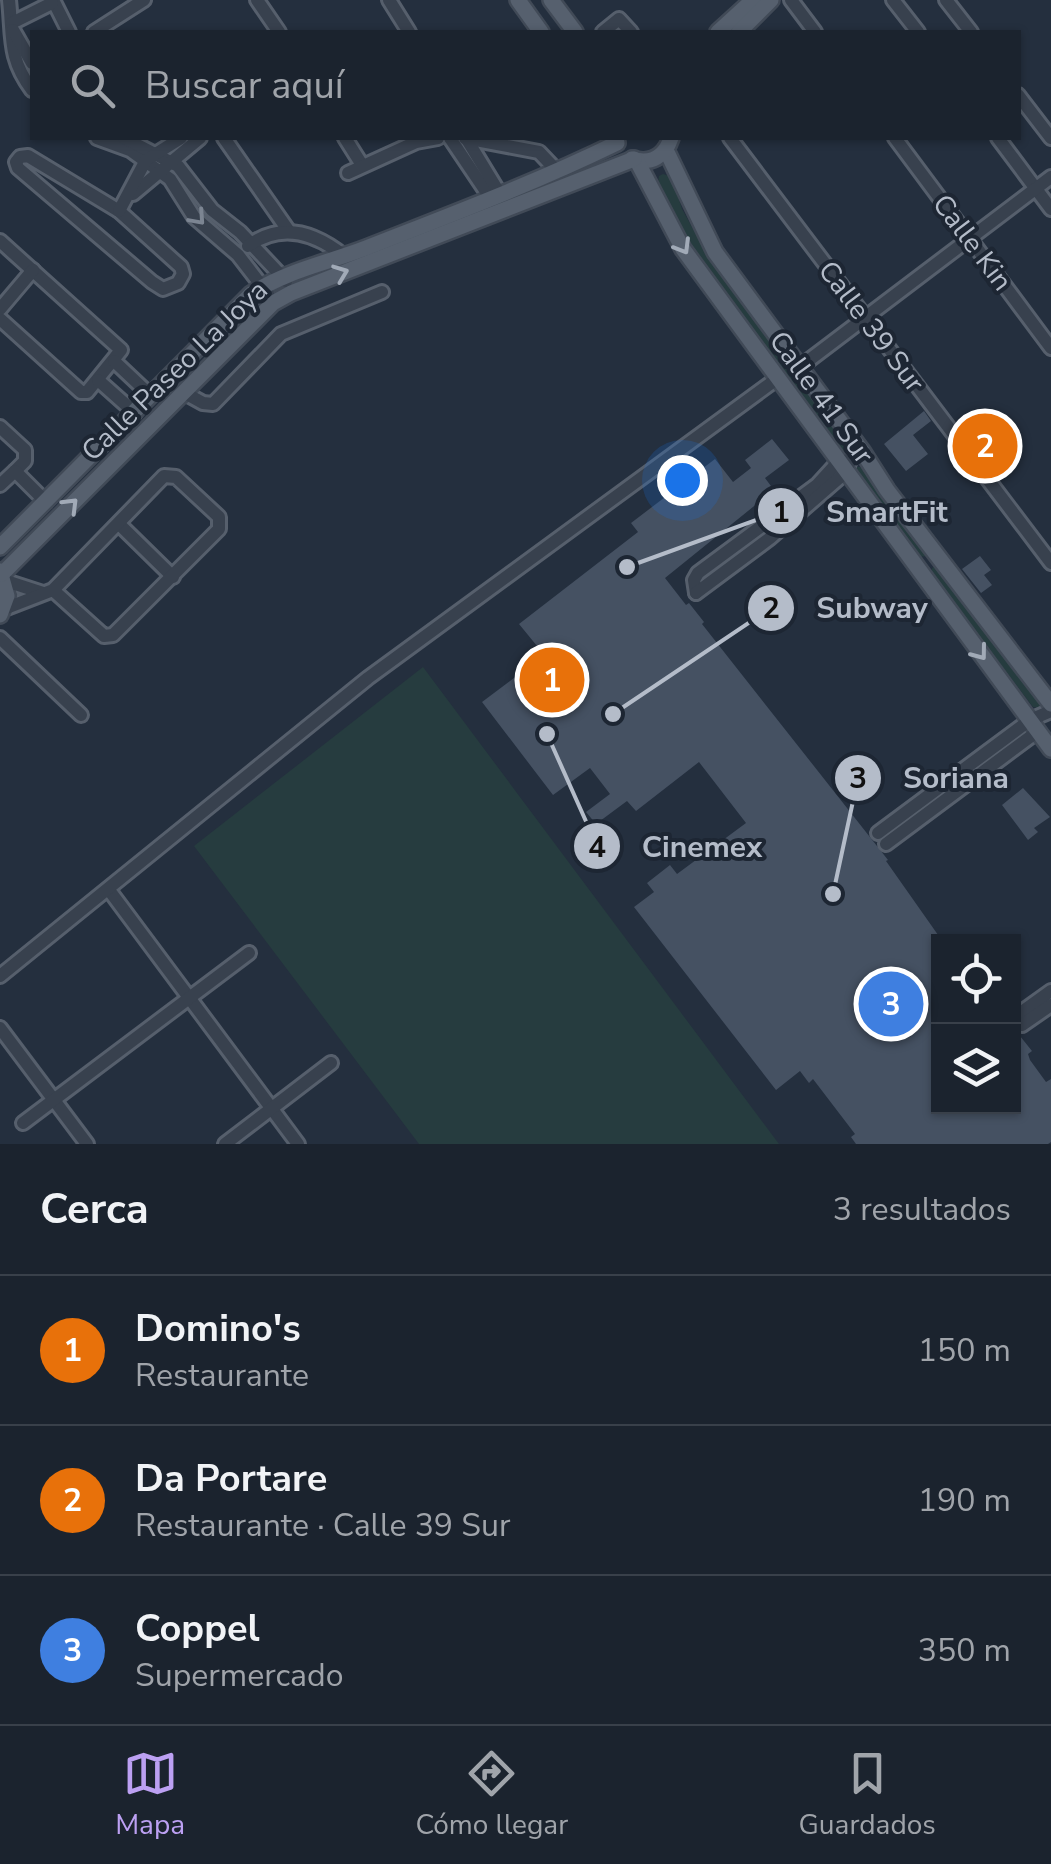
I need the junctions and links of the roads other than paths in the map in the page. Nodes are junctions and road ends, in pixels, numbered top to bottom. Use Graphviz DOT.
graph roads {
  1 [pos="141,0"];
  2 [pos="258,0"];
  3 [pos="388,0"];
  4 [pos="518,0"];
  5 [pos="552,0"];
  6 [pos="752,0"];
  7 [pos="771,0"];
  8 [pos="790,0"];
  9 [pos="893,0"];
  10 [pos="946,0"];
  11 [pos="53,2"];
  12 [pos="9,14"];
  13 [pos="68,30"];
  14 [pos="97,30"];
  15 [pos="278,30"];
  16 [pos="407,30"];
  17 [pos="540,30"];
  18 [pos="574,30"];
  19 [pos="606,30"];
  20 [pos="629,30"];
  21 [pos="720,30"];
  22 [pos="741,30"];
  23 [pos="813,30"];
  24 [pos="916,30"];
  25 [pos="969,30"];
  26 [pos="30,59"];
  27 [pos="30,87"];
  28 [pos="1021,99"];
  29 [pos="1051,138"];
  30 [pos="103,140"];
  31 [pos="127,140"];
  32 [pos="178,140"];
  33 [pos="197,140"];
  34 [pos="225,140"];
  35 [pos="346,140"];
  36 [pos="427,140"];
  37 [pos="452,140"];
  38 [pos="467,140"];
  39 [pos="480,140"];
  40 [pos="616,140"];
  41 [pos="731,140"];
  42 [pos="896,140"];
  43 [pos="1000,140"];
  44 [pos="668,144"];
  45 [pos="151,156"];
  46 [pos="635,160"];
  47 [pos="171,161"];
  48 [pos="362,165"];
  49 [pos="158,171"];
  50 [pos="348,172"];
  51 [pos="558,172"];
  52 [pos="1051,177"];
  53 [pos="1036,187"];
  54 [pos="495,196"];
  55 [pos="123,205"];
  56 [pos="1051,209"];
  57 [pos="288,230"];
  58 [pos="972,239"];
  59 [pos="0,241"];
  60 [pos="251,243"];
  61 [pos="238,255"];
  62 [pos="344,256"];
  63 [pos="33,270"];
  64 [pos="284,275"];
  65 [pos="264,286"];
  66 [pos="382,292"];
  67 [pos="291,293"];
  68 [pos="273,303"];
  69 [pos="0,308"];
  70 [pos="863,317"];
  71 [pos="0,319"];
  72 [pos="1051,348"];
  73 [pos="114,361"];
  74 [pos="800,367"];
  75 [pos="778,378"];
  76 [pos="98,380"];
  77 [pos="183,392"];
  78 [pos="150,396"];
  79 [pos="135,412"];
  80 [pos="0,427"];
  81 [pos="849,461"];
  82 [pos="14,471"];
  83 [pos="0,484"];
  84 [pos="46,502"];
  85 [pos="119,524"];
  86 [pos="766,532"];
  87 [pos="0,547"];
  88 [pos="938,553"];
  89 [pos="1051,562"];
  90 [pos="916,569"];
  91 [pos="2,576"];
  92 [pos="173,577"];
  93 [pos="48,591"];
  94 [pos="2,612"];
  95 [pos="0,638"];
  96 [pos="1051,707"];
  97 [pos="80,715"];
  98 [pos="1034,726"];
  99 [pos="1051,750"];
  100 [pos="882,839"];
  101 [pos="110,890"];
  102 [pos="249,953"];
  103 [pos="0,976"];
  104 [pos="1051,991"];
  105 [pos="189,998"];
  106 [pos="1051,1005"];
  107 [pos="0,1028"];
  108 [pos="331,1062"];
  109 [pos="54,1100"];
  110 [pos="271,1108"];
  111 [pos="22,1123"];
  112 [pos="87,1144"];
  113 [pos="225,1144"];
  114 [pos="298,1144"];
  1 -- 14 [label="street"];
  2 -- 15 [label="street"];
  3 -- 16 [label="street"];
  4 -- 17 [label="main road"];
  5 -- 18 [label="main road"];
  6 -- 21 [label="main road"];
  7 -- 22 [label="main road"];
  8 -- 23 [label="street"];
  9 -- 24 [label="street"];
  10 -- 25 [label="street"];
  11 -- 12 [label="street"];
  11 -- 13 [label="street"];
  12 -- 26 [label="street"];
  12 -- 27 [label="street"];
  19 -- 20 [label="street"];
  28 -- 29 [label="street"];
  30 -- 45 [label="street"];
  31 -- 45 [label="street"];
  32 -- 45 [label="street"];
  33 -- 47 [label="street"];
  34 -- 57 [label="street"];
  35 -- 48 [label="street"];
  36 -- 48 [label="street"];
  37 -- 54 [label="street"];
  38 -- 54 [label="street"];
  39 -- 51 [label="street"];
  40 -- 46 [label="main road, Calle 41 Sur"];
  40 -- 51 [label="main road, Calle Paseo La Joya"];
  41 -- 70 [label="street, Calle 39 Sur"];
  42 -- 58 [label="street, Calle Kin"];
  43 -- 53 [label="street"];
  44 -- 46 [label="main road, Calle Paseo La Joya"];
  44 -- 74 [label="main road, Calle 41 Sur"];
  45 -- 47 [label="street"];
  45 -- 49 [label="street"];
  45 -- 55 [label="street"];
  67 -- 46 [label="main road, Calle Paseo La Joya, one-way"];
  46 -- 75 [label="main road, Calle 41 Sur, one-way"];
  47 -- 49 [label="street"];
  47 -- 60 [label="street"];
  48 -- 50 [label="street"];
  49 -- 55 [label="street"];
  49 -- 61 [label="street, one-way"];
  51 -- 54 [label="main road, Calle Paseo La Joya"];
  52 -- 53 [label="street"];
  53 -- 56 [label="street"];
  53 -- 58 [label="street"];
  54 -- 62 [label="main road, Calle Paseo La Joya"];
  55 -- 55 [label="street"];
  57 -- 60 [label="street"];
  57 -- 62 [label="street"];
  58 -- 70 [label="street"];
  58 -- 72 [label="street, Calle Kin"];
  59 -- 63 [label="street"];
  60 -- 61 [label="street"];
  60 -- 64 [label="street"];
  61 -- 65 [label="street"];
  62 -- 64 [label="main road, Calle Paseo La Joya"];
  63 -- 69 [label="street"];
  63 -- 73 [label="street"];
  64 -- 65 [label="main road, Calle Paseo La Joya"];
  64 -- 67 [label="street"];
  65 -- 68 [label="street"];
  65 -- 78 [label="main road, Calle Paseo La Joya"];
  66 -- 77 [label="street"];
  67 -- 68 [label="main road, Calle Paseo La Joya"];
  68 -- 77 [label="main road, Calle Paseo La Joya"];
  70 -- 74 [label="street"];
  70 -- 89 [label="street, Calle 39 Sur"];
  71 -- 76 [label="street"];
  73 -- 76 [label="street"];
  73 -- 78 [label="street"];
  74 -- 81 [label="main road, Calle 41 Sur"];
  75 -- 81 [label="main road, Calle 41 Sur"];
  75 -- 101 [label="street"];
  76 -- 79 [label="street"];
  91 -- 77 [label="main road, Calle Paseo La Joya, one-way"];
  78 -- 79 [label="main road, Calle Paseo La Joya"];
  79 -- 84 [label="main road, Calle Paseo La Joya"];
  80 -- 82 [label="street"];
  81 -- 86 [label="street"];
  81 -- 88 [label="main road, Calle 41 Sur"];
  81 -- 90 [label="main road, Calle 41 Sur"];
  82 -- 83 [label="street"];
  82 -- 84 [label="street"];
  84 -- 87 [label="main road, Calle Paseo La Joya"];
  85 -- 92 [label="street"];
  85 -- 92 [label="street"];
  85 -- 93 [label="street"];
  86 -- 86 [label="street"];
  88 -- 90 [label="main road"];
  88 -- 96 [label="main road, Calle 41 Sur"];
  90 -- 98 [label="main road, Calle 41 Sur, one-way"];
  91 -- 93 [label="street"];
  91 -- 94 [label="main road"];
  92 -- 93 [label="street"];
  93 -- 94 [label="street"];
  95 -- 97 [label="street"];
  96 -- 98 [label="street"];
  98 -- 99 [label="main road, Calle 41 Sur"];
  98 -- 100 [label="street"];
  101 -- 103 [label="street"];
  101 -- 105 [label="street"];
  102 -- 105 [label="street"];
  104 -- 106 [label="street"];
  105 -- 109 [label="street"];
  105 -- 110 [label="street"];
  107 -- 109 [label="street"];
  108 -- 110 [label="street"];
  109 -- 111 [label="street"];
  109 -- 112 [label="street"];
  110 -- 113 [label="street"];
  110 -- 114 [label="street"];
}
